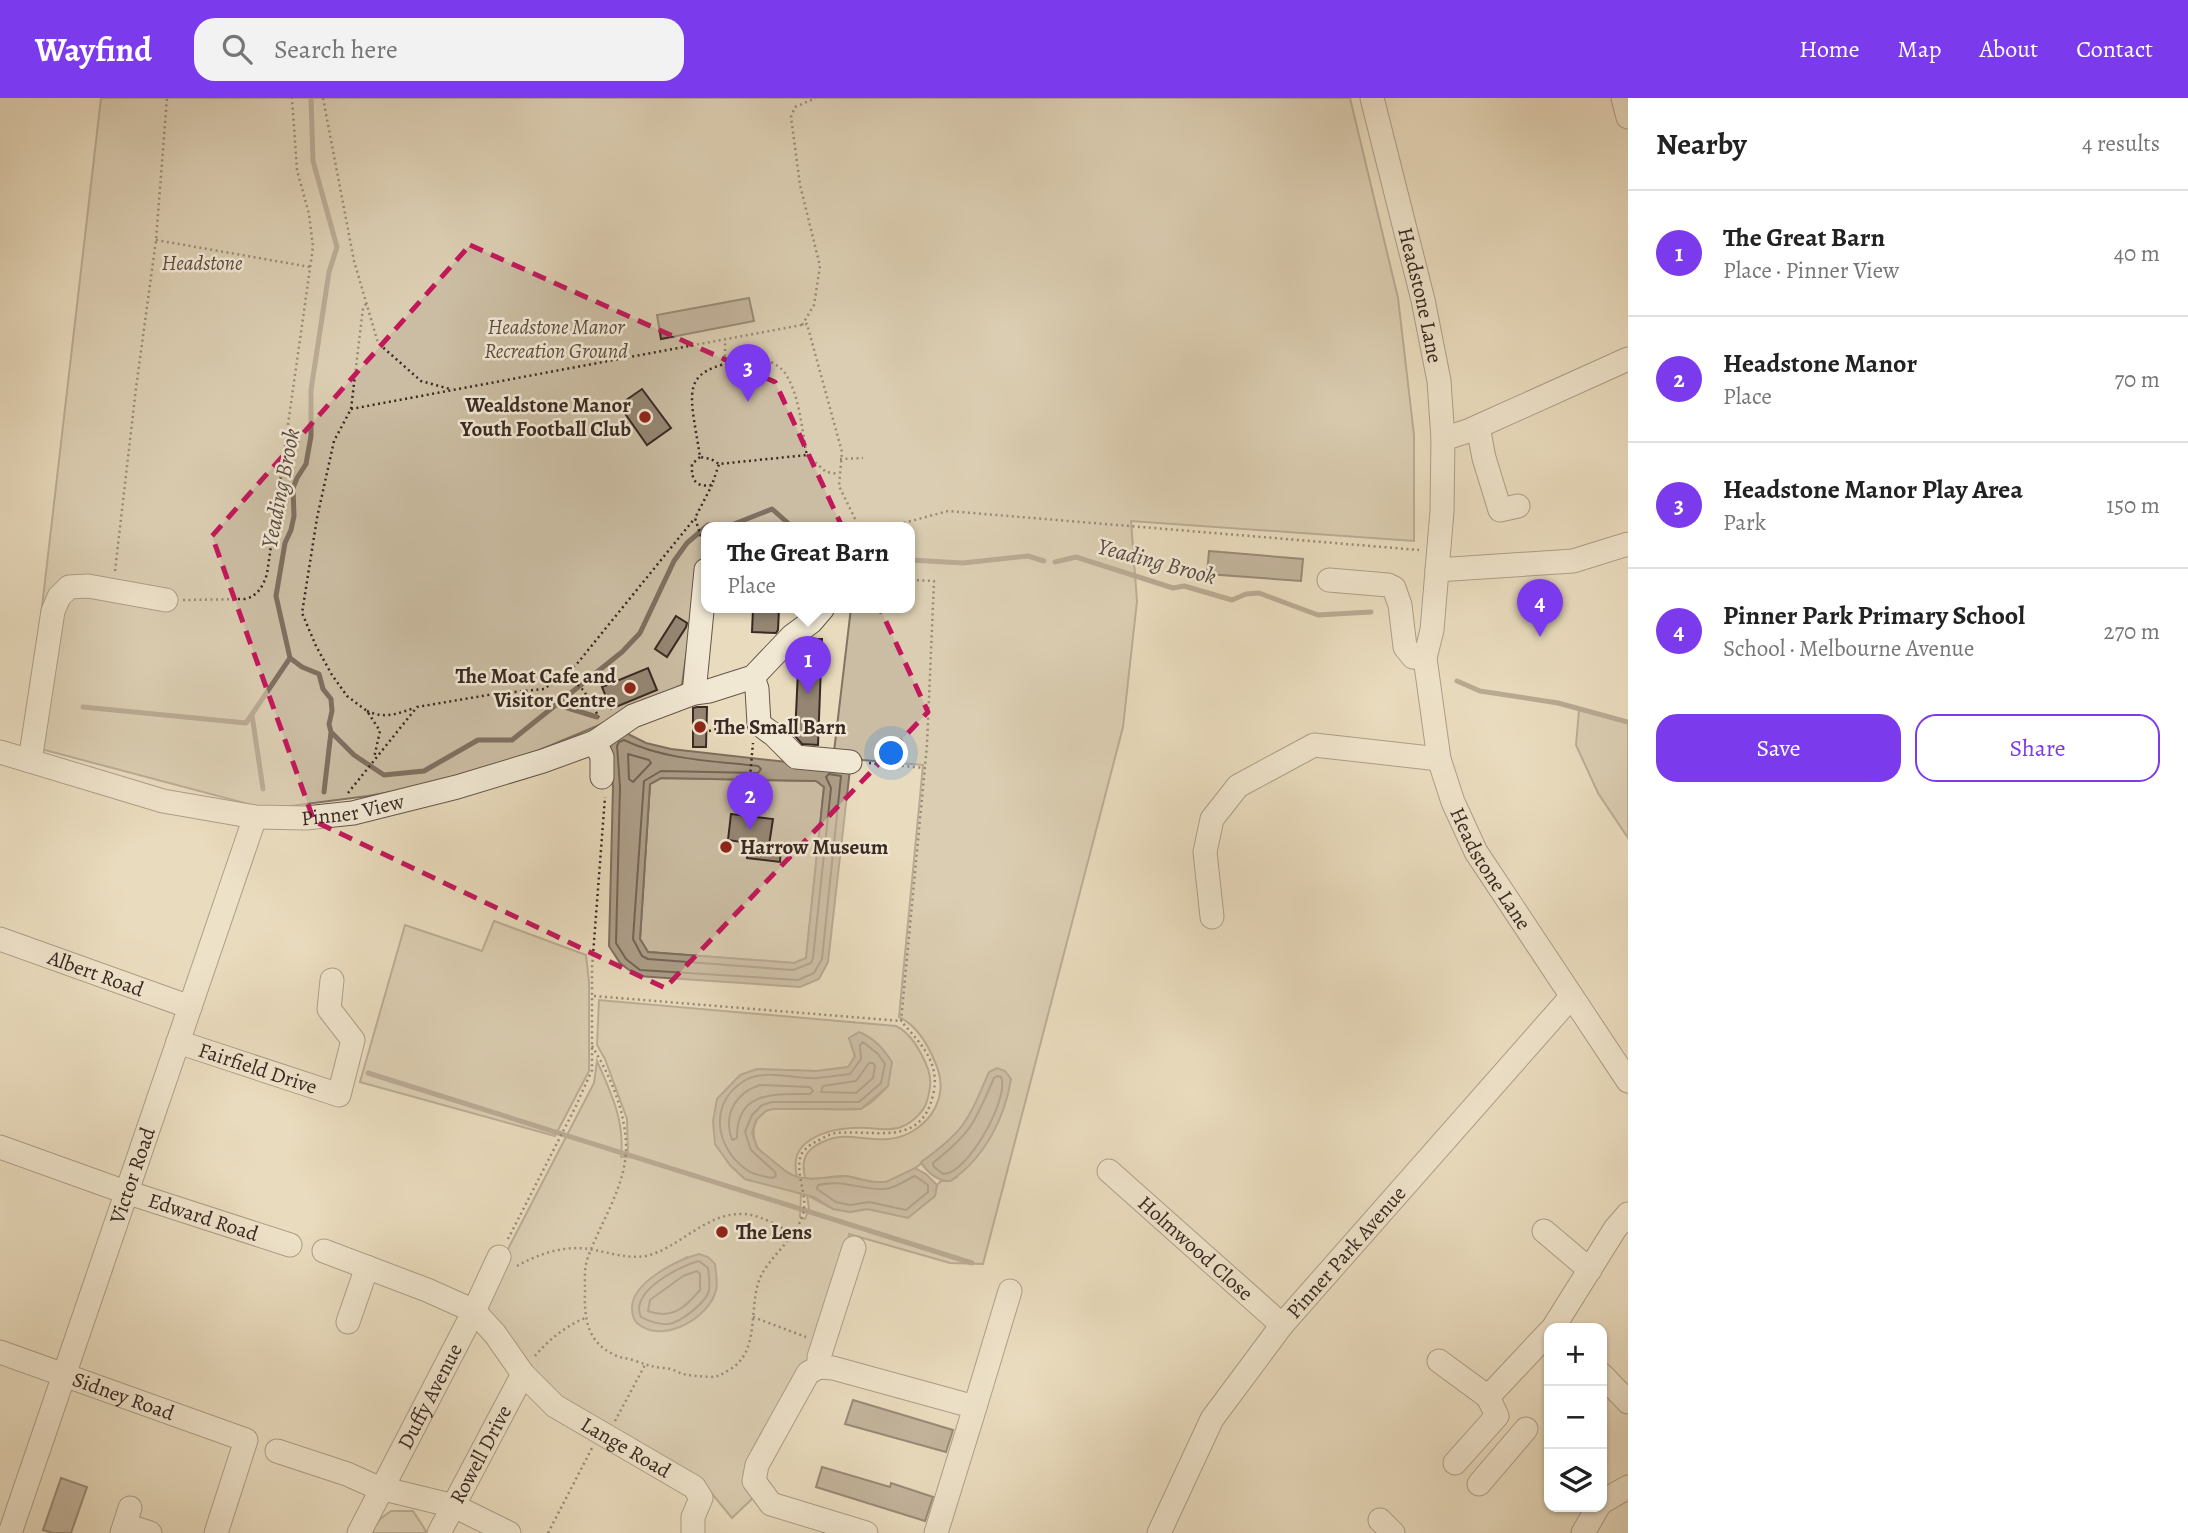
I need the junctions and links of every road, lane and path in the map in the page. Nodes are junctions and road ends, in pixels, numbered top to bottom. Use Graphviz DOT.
graph roads {
  1 [pos="167,98"];
  2 [pos="292,98"];
  3 [pos="323,98"];
  4 [pos="816,98"];
  5 [pos="1372,98"];
  6 [pos="1623,98"];
  7 [pos="1628,117"];
  8 [pos="156,240"];
  9 [pos="310,267"];
  10 [pos="366,304"];
  11 [pos="802,325"];
  12 [pos="725,340"];
  13 [pos="1628,359"];
  14 [pos="724,363"];
  15 [pos="454,390"];
  16 [pos="351,409"];
  17 [pos="1478,427"];
  18 [pos="1443,439"];
  19 [pos="807,455"];
  20 [pos="700,457"];
  21 [pos="863,458"];
  22 [pos="840,460"];
  23 [pos="719,464"];
  24 [pos="839,474"];
  25 [pos="712,485"];
  26 [pos="1517,506"];
  27 [pos="695,519"];
  28 [pos="855,522"];
  29 [pos="908,522"];
  30 [pos="701,537"];
  31 [pos="1628,544"];
  32 [pos="1437,567"];
  33 [pos="915,580"];
  34 [pos="1329,580"];
  35 [pos="113,591"];
  36 [pos="166,600"];
  37 [pos="702,613"];
  38 [pos="819,613"];
  39 [pos="1425,658"];
  40 [pos="566,673"];
  41 [pos="753,677"];
  42 [pos="694,693"];
  43 [pos="417,707"];
  44 [pos="367,711"];
  45 [pos="759,724"];
  46 [pos="709,731"];
  47 [pos="600,739"];
  48 [pos="0,752"];
  49 [pos="751,758"];
  50 [pos="1439,759"];
  51 [pos="30,761"];
  52 [pos="373,761"];
  53 [pos="850,762"];
  54 [pos="925,768"];
  55 [pos="360,776"];
  56 [pos="602,777"];
  57 [pos="747,810"];
  58 [pos="255,817"];
  59 [pos="1212,917"];
  60 [pos="0,939"];
  61 [pos="332,980"];
  62 [pos="594,996"];
  63 [pos="1571,997"];
  64 [pos="190,1007"];
  65 [pos="901,1021"];
  66 [pos="178,1042"];
  67 [pos="592,1046"];
  68 [pos="1628,1081"];
  69 [pos="0,1147"];
  70 [pos="1109,1171"];
  71 [pos="127,1191"];
  72 [pos="1628,1214"];
  73 [pos="1544,1231"];
  74 [pos="793,1234"];
  75 [pos="290,1245"];
  76 [pos="854,1248"];
  77 [pos="592,1249"];
  78 [pos="324,1251"];
  79 [pos="507,1262"];
  80 [pos="367,1267"];
  81 [pos="1590,1270"];
  82 [pos="1010,1291"];
  83 [pos="474,1311"];
  84 [pos="753,1317"];
  85 [pos="585,1318"];
  86 [pos="348,1322"];
  87 [pos="1556,1323"];
  88 [pos="1282,1325"];
  89 [pos="1544,1339"];
  90 [pos="818,1341"];
  91 [pos="544,1346"];
  92 [pos="0,1352"];
  93 [pos="1439,1361"];
  94 [pos="645,1365"];
  95 [pos="819,1367"];
  96 [pos="523,1374"];
  97 [pos="64,1375"];
  98 [pos="1607,1380"];
  99 [pos="1628,1402"];
  100 [pos="975,1407"];
  101 [pos="1493,1407"];
  102 [pos="611,1430"];
  103 [pos="596,1439"];
  104 [pos="277,1451"];
  105 [pos="1455,1463"];
  106 [pos="1479,1484"];
  107 [pos="1628,1487"];
  108 [pos="383,1489"];
  109 [pos="454,1506"];
  110 [pos="1594,1515"];
  111 [pos="126,1522"];
  112 [pos="10,1533"];
  113 [pos="150,1533"];
  114 [pos="216,1533"];
  115 [pos="359,1533"];
  116 [pos="439,1533"];
  117 [pos="509,1533"];
  118 [pos="548,1533"];
  119 [pos="693,1533"];
  120 [pos="866,1533"];
  121 [pos="936,1533"];
  122 [pos="1159,1533"];
  1 -- 8 [label="path"];
  2 -- 9 [label="path"];
  3 -- 10 [label="path"];
  4 -- 11 [label="path"];
  5 -- 18 [label="street, Headstone Lane"];
  6 -- 7 [label="street"];
  8 -- 9 [label="path"];
  8 -- 35 [label="path"];
  9 -- 36 [label="path"];
  10 -- 15 [label="path"];
  10 -- 16 [label="path"];
  11 -- 12 [label="path"];
  11 -- 22 [label="path"];
  12 -- 14 [label="path"];
  12 -- 15 [label="path"];
  13 -- 17 [label="street"];
  14 -- 19 [label="path"];
  14 -- 20 [label="path"];
  15 -- 16 [label="path"];
  16 -- 44 [label="path"];
  17 -- 18 [label="street"];
  17 -- 26 [label="street"];
  18 -- 32 [label="street, Headstone Lane"];
  19 -- 23 [label="path"];
  19 -- 24 [label="path"];
  20 -- 23 [label="path"];
  20 -- 25 [label="path"];
  21 -- 22 [label="path"];
  22 -- 24 [label="path"];
  23 -- 25 [label="path"];
  24 -- 28 [label="path"];
  25 -- 27 [label="path"];
  27 -- 30 [label="path"];
  27 -- 40 [label="path"];
  29 -- 32 [label="path"];
  31 -- 32 [label="street"];
  32 -- 39 [label="street, Headstone Lane"];
  33 -- 54 [label="path"];
  34 -- 39 [label="street"];
  35 -- 36 [label="street"];
  35 -- 51 [label="street"];
  37 -- 42 [label="street"];
  38 -- 41 [label="street"];
  39 -- 50 [label="street, Headstone Lane"];
  40 -- 43 [label="path"];
  40 -- 47 [label="path"];
  41 -- 42 [label="street, Pinner View"];
  41 -- 45 [label="street"];
  42 -- 47 [label="street, Pinner View"];
  43 -- 44 [label="path"];
  43 -- 52 [label="path"];
  44 -- 52 [label="path"];
  45 -- 46 [label="path"];
  45 -- 53 [label="street"];
  47 -- 56 [label="street"];
  47 -- 58 [label="street, Pinner View"];
  48 -- 51 [label="street, Pinner View"];
  49 -- 57 [label="path"];
  50 -- 59 [label="street"];
  50 -- 63 [label="street, Headstone Lane"];
  51 -- 58 [label="street, Pinner View"];
  52 -- 55 [label="path"];
  53 -- 54 [label="path"];
  54 -- 65 [label="path"];
  56 -- 62 [label="path"];
  58 -- 64 [label="street, Victor Road"];
  60 -- 64 [label="street, Albert Road"];
  61 -- 66 [label="street, Fairfield Drive"];
  62 -- 65 [label="path"];
  62 -- 67 [label="path"];
  63 -- 68 [label="street, Headstone Lane"];
  63 -- 88 [label="street, Pinner Park Avenue"];
  64 -- 66 [label="street, Victor Road"];
  65 -- 74 [label="path"];
  66 -- 71 [label="street, Victor Road"];
  67 -- 77 [label="path"];
  67 -- 79 [label="path"];
  69 -- 71 [label="street, Edward Road"];
  70 -- 88 [label="street, Holmwood Close"];
  71 -- 75 [label="street, Edward Road"];
  71 -- 97 [label="street, Victor Road"];
  72 -- 81 [label="street"];
  73 -- 81 [label="street"];
  74 -- 77 [label="path"];
  74 -- 84 [label="path"];
  76 -- 95 [label="street"];
  77 -- 79 [label="path"];
  77 -- 85 [label="path"];
  78 -- 80 [label="street"];
  79 -- 83 [label="street, Duffy Avenue"];
  80 -- 83 [label="street"];
  80 -- 86 [label="street"];
  81 -- 87 [label="street"];
  82 -- 100 [label="street"];
  83 -- 96 [label="street, Lange Road"];
  83 -- 108 [label="street, Duffy Avenue"];
  84 -- 90 [label="path"];
  84 -- 94 [label="path"];
  85 -- 91 [label="path"];
  85 -- 94 [label="path"];
  88 -- 122 [label="street, Pinner Park Avenue"];
  89 -- 101 [label="street"];
  92 -- 97 [label="street, Sidney Road"];
  93 -- 101 [label="street"];
  94 -- 102 [label="path"];
  95 -- 100 [label="street"];
  95 -- 120 [label="street"];
  96 -- 109 [label="street, Rowell Drive"];
  96 -- 119 [label="street, Lange Road"];
  97 -- 112 [label="street, Victor Road"];
  97 -- 114 [label="street, Sidney Road"];
  98 -- 99 [label="street"];
  100 -- 121 [label="street"];
  101 -- 105 [label="street"];
  101 -- 106 [label="street"];
  103 -- 118 [label="path"];
  104 -- 108 [label="street"];
  107 -- 110 [label="street"];
  108 -- 109 [label="street"];
  108 -- 115 [label="street, Duffy Avenue"];
  109 -- 116 [label="street, Rowell Drive"];
  109 -- 117 [label="street"];
  111 -- 113 [label="street"];
}
